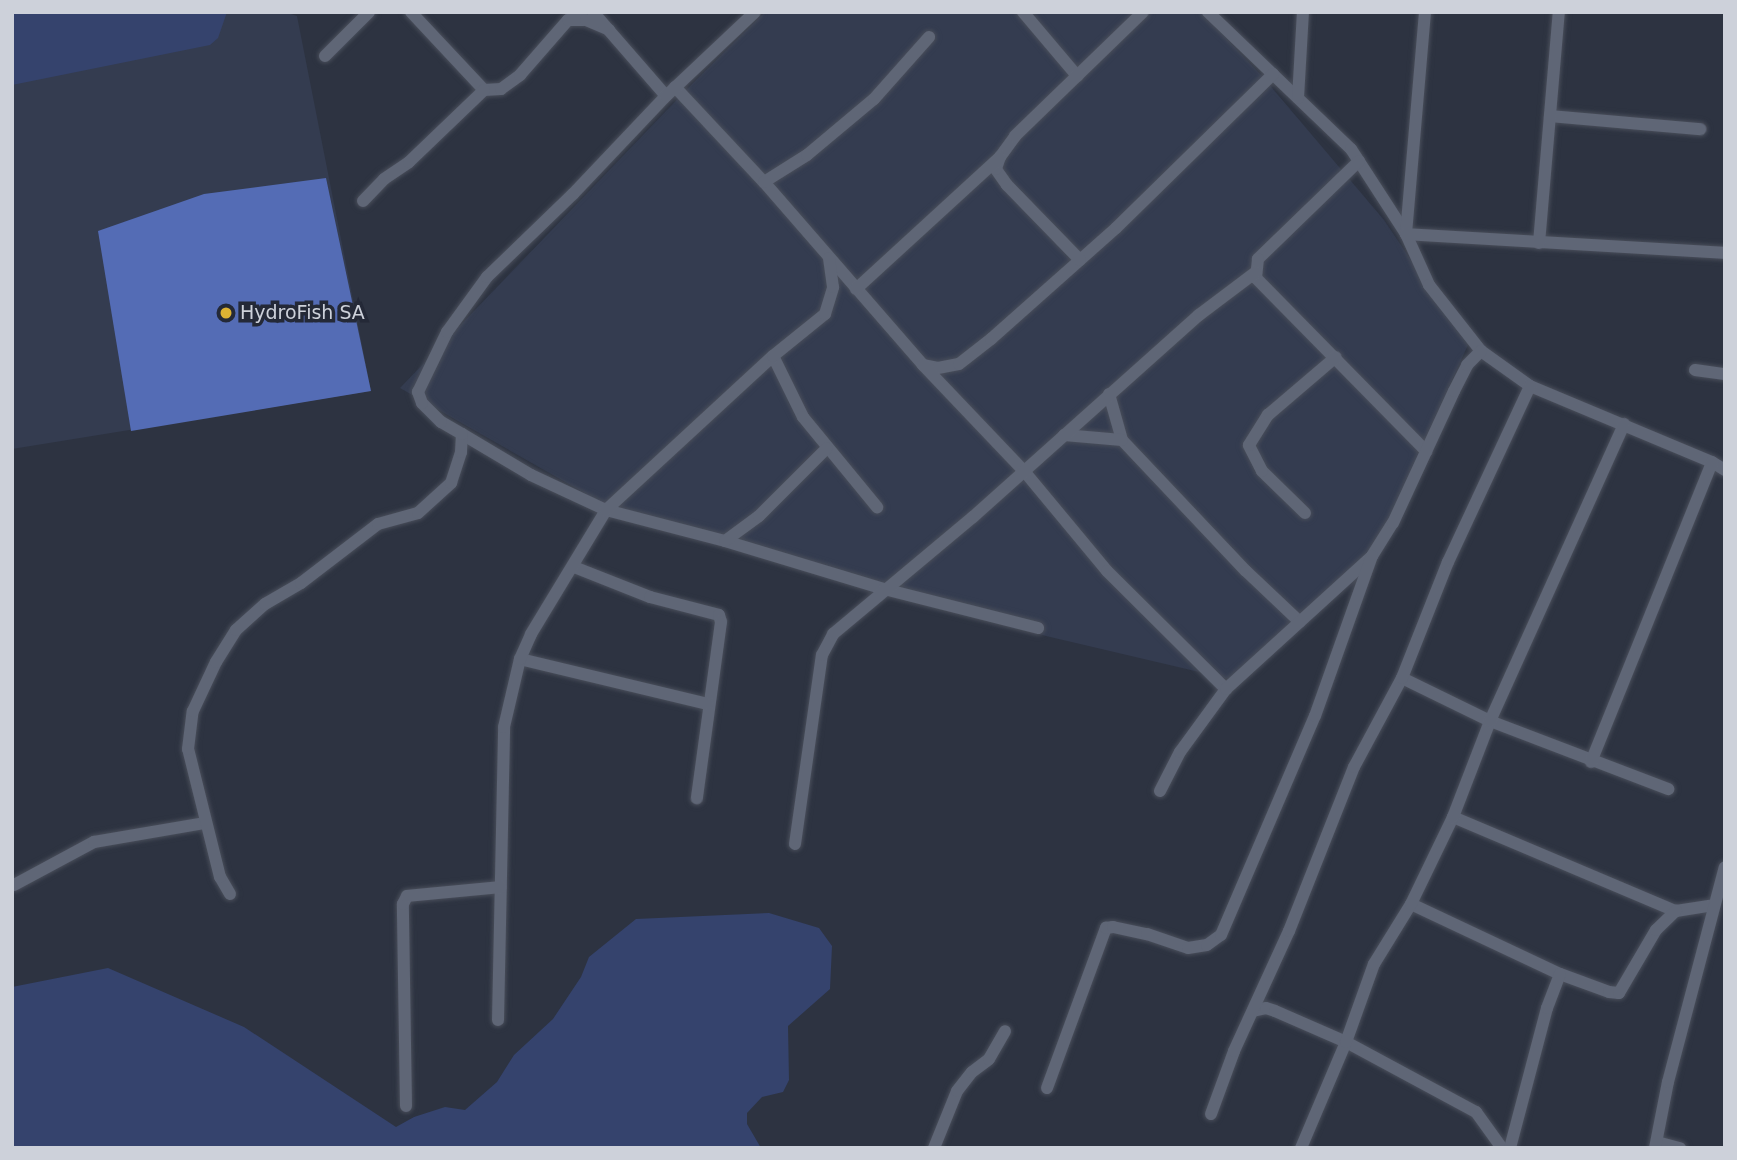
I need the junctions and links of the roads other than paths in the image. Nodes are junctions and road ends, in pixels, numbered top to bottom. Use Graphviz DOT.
graph roads {
  1 [pos="369,12"];
  2 [pos="411,12"];
  3 [pos="593,12"];
  4 [pos="755,12"];
  5 [pos="1023,12"];
  6 [pos="1143,12"];
  7 [pos="1208,12"];
  8 [pos="1303,12"];
  9 [pos="1425,12"];
  10 [pos="1559,12"];
  11 [pos="609,30"];
  12 [pos="929,37"];
  13 [pos="325,56"];
  14 [pos="1273,74"];
  15 [pos="1077,76"];
  16 [pos="484,90"];
  17 [pos="670,92"];
  18 [pos="1298,98"];
  19 [pos="1550,116"];
  20 [pos="1700,129"];
  21 [pos="1000,157"];
  22 [pos="1359,161"];
  23 [pos="764,182"];
  24 [pos="363,201"];
  25 [pos="1406,234"];
  26 [pos="1539,243"];
  27 [pos="1725,253"];
  28 [pos="830,258"];
  29 [pos="1080,260"];
  30 [pos="1256,272"];
  31 [pos="856,289"];
  32 [pos="1481,351"];
  33 [pos="773,356"];
  34 [pos="1336,357"];
  35 [pos="923,365"];
  36 [pos="1695,369"];
  37 [pos="1725,374"];
  38 [pos="1530,386"];
  39 [pos="1109,394"];
  40 [pos="1624,424"];
  41 [pos="462,434"];
  42 [pos="1064,435"];
  43 [pos="1122,440"];
  44 [pos="827,448"];
  45 [pos="1426,451"];
  46 [pos="1713,462"];
  47 [pos="1725,470"];
  48 [pos="1024,471"];
  49 [pos="877,507"];
  50 [pos="606,510"];
  51 [pos="1305,513"];
  52 [pos="725,541"];
  53 [pos="1371,556"];
  54 [pos="574,567"];
  55 [pos="884,589"];
  56 [pos="1300,622"];
  57 [pos="1038,628"];
  58 [pos="520,659"];
  59 [pos="1402,678"];
  60 [pos="1226,689"];
  61 [pos="709,704"];
  62 [pos="1490,721"];
  63 [pos="1591,762"];
  64 [pos="1668,789"];
  65 [pos="1160,791"];
  66 [pos="697,798"];
  67 [pos="1453,817"];
  68 [pos="205,823"];
  69 [pos="795,844"];
  70 [pos="1725,867"];
  71 [pos="14,885"];
  72 [pos="501,887"];
  73 [pos="230,894"];
  74 [pos="1718,899"];
  75 [pos="1411,904"];
  76 [pos="1676,911"];
  77 [pos="1560,974"];
  78 [pos="1253,1011"];
  79 [pos="498,1020"];
  80 [pos="1005,1031"];
  81 [pos="1346,1042"];
  82 [pos="1046,1088"];
  83 [pos="406,1106"];
  84 [pos="1211,1114"];
  85 [pos="1656,1145"];
  86 [pos="934,1148"];
  87 [pos="1301,1148"];
  88 [pos="1502,1148"];
  89 [pos="1510,1148"];
  90 [pos="1680,1148"];
  1 -- 13 [label="street"];
  2 -- 16 [label="street"];
  3 -- 11 [label="street"];
  4 -- 17 [label="street"];
  5 -- 15 [label="street"];
  6 -- 15 [label="street"];
  7 -- 14 [label="street"];
  8 -- 18 [label="street"];
  9 -- 25 [label="street"];
  10 -- 19 [label="street"];
  11 -- 16 [label="street"];
  11 -- 17 [label="street"];
  12 -- 23 [label="street"];
  14 -- 18 [label="street"];
  14 -- 29 [label="street"];
  15 -- 21 [label="street"];
  16 -- 24 [label="street"];
  17 -- 23 [label="street"];
  17 -- 41 [label="street"];
  18 -- 22 [label="street"];
  19 -- 20 [label="street"];
  19 -- 26 [label="street"];
  21 -- 29 [label="street"];
  21 -- 31 [label="street"];
  22 -- 25 [label="street"];
  22 -- 30 [label="street"];
  23 -- 28 [label="street"];
  25 -- 26 [label="street"];
  25 -- 32 [label="street"];
  26 -- 27 [label="street"];
  28 -- 31 [label="street"];
  28 -- 33 [label="street"];
  29 -- 35 [label="street"];
  30 -- 34 [label="street"];
  30 -- 39 [label="street"];
  31 -- 35 [label="street"];
  32 -- 38 [label="street"];
  32 -- 45 [label="street"];
  33 -- 44 [label="street"];
  33 -- 50 [label="street"];
  34 -- 45 [label="street"];
  34 -- 51 [label="street"];
  35 -- 48 [label="street"];
  36 -- 37 [label="street"];
  38 -- 40 [label="street"];
  38 -- 59 [label="street"];
  39 -- 42 [label="street"];
  39 -- 43 [label="street"];
  40 -- 46 [label="street"];
  40 -- 62 [label="street"];
  41 -- 50 [label="street"];
  41 -- 68 [label="street"];
  42 -- 43 [label="street"];
  42 -- 48 [label="street"];
  43 -- 56 [label="street"];
  44 -- 49 [label="street"];
  44 -- 52 [label="street"];
  45 -- 53 [label="street"];
  46 -- 47 [label="street"];
  46 -- 63 [label="street"];
  48 -- 55 [label="street"];
  48 -- 60 [label="street"];
  50 -- 52 [label="street"];
  50 -- 54 [label="street"];
  52 -- 55 [label="street"];
  53 -- 56 [label="street"];
  53 -- 82 [label="street"];
  54 -- 58 [label="street"];
  54 -- 61 [label="street"];
  55 -- 57 [label="street"];
  55 -- 69 [label="street"];
  56 -- 60 [label="street"];
  58 -- 61 [label="street"];
  58 -- 72 [label="street"];
  59 -- 62 [label="street"];
  59 -- 78 [label="street"];
  60 -- 65 [label="street"];
  61 -- 66 [label="street"];
  62 -- 63 [label="street"];
  62 -- 67 [label="street"];
  63 -- 64 [label="street"];
  67 -- 75 [label="street"];
  67 -- 76 [label="street"];
  68 -- 71 [label="street"];
  68 -- 73 [label="street"];
  70 -- 74 [label="street"];
  72 -- 79 [label="street"];
  72 -- 83 [label="street"];
  74 -- 76 [label="street"];
  74 -- 85 [label="street"];
  75 -- 77 [label="street"];
  75 -- 81 [label="street"];
  76 -- 77 [label="street"];
  77 -- 89 [label="street"];
  78 -- 81 [label="street"];
  78 -- 84 [label="street"];
  80 -- 86 [label="street"];
  81 -- 87 [label="street"];
  81 -- 88 [label="street"];
  85 -- 90 [label="street"];
}
